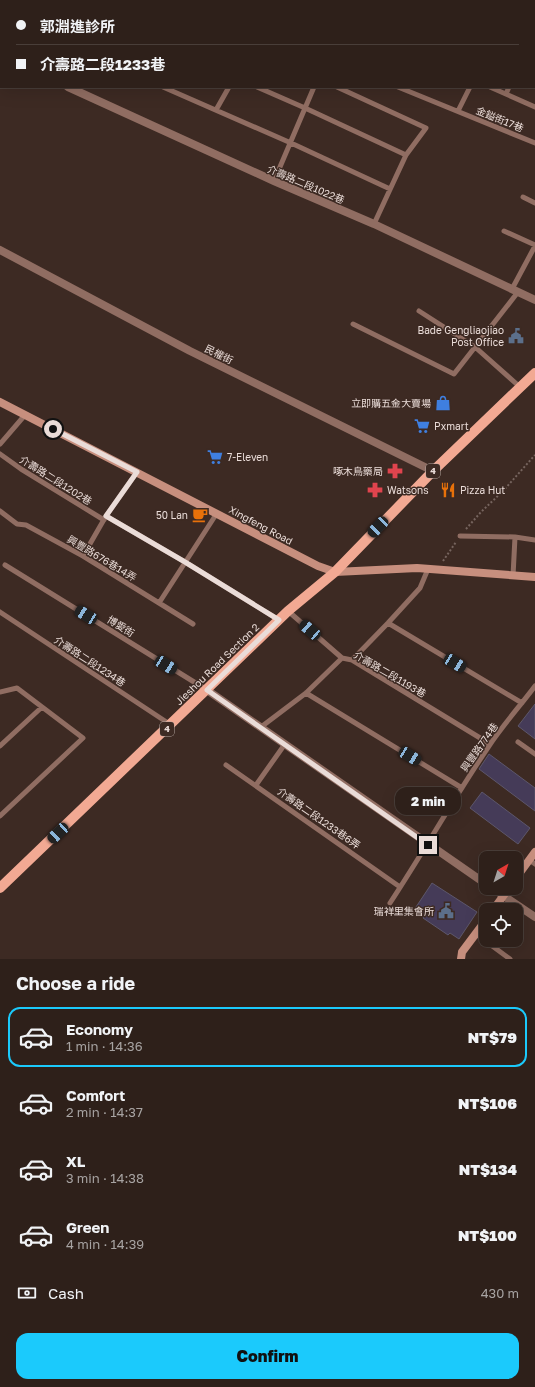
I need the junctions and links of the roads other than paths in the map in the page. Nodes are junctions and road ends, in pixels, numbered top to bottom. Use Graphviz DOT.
graph roads {
  1 [pos="70,88"];
  2 [pos="165,88"];
  3 [pos="228,88"];
  4 [pos="259,88"];
  5 [pos="314,88"];
  6 [pos="339,88"];
  7 [pos="400,88"];
  8 [pos="470,88"];
  9 [pos="492,88"];
  10 [pos="509,88"];
  11 [pos="506,94"];
  12 [pos="535,106"];
  13 [pos="305,108"];
  14 [pos="216,110"];
  15 [pos="458,111"];
  16 [pos="291,143"];
  17 [pos="535,143"];
  18 [pos="406,155"];
  19 [pos="274,181"];
  20 [pos="390,189"];
  21 [pos="523,197"];
  22 [pos="535,203"];
  23 [pos="374,224"];
  24 [pos="504,231"];
  25 [pos="535,246"];
  26 [pos="0,250"];
  27 [pos="515,290"];
  28 [pos="535,300"];
  29 [pos="419,311"];
  30 [pos="353,324"];
  31 [pos="475,347"];
  32 [pos="535,373"];
  33 [pos="520,387"];
  34 [pos="0,402"];
  35 [pos="25,415"];
  36 [pos="0,444"];
  37 [pos="0,454"];
  38 [pos="433,471"];
  39 [pos="137,472"];
  40 [pos="0,511"];
  41 [pos="217,513"];
  42 [pos="105,518"];
  43 [pos="460,536"];
  44 [pos="515,537"];
  45 [pos="535,540"];
  46 [pos="82,556"];
  47 [pos="185,562"];
  48 [pos="5,565"];
  49 [pos="428,569"];
  50 [pos="334,572"];
  51 [pos="513,576"];
  52 [pos="535,577"];
  53 [pos="159,603"];
  54 [pos="288,611"];
  55 [pos="0,612"];
  56 [pos="279,620"];
  57 [pos="193,624"];
  58 [pos="388,624"];
  59 [pos="342,658"];
  60 [pos="352,660"];
  61 [pos="535,686"];
  62 [pos="207,690"];
  63 [pos="0,692"];
  64 [pos="306,693"];
  65 [pos="522,703"];
  66 [pos="42,707"];
  67 [pos="171,725"];
  68 [pos="261,727"];
  69 [pos="518,742"];
  70 [pos="285,744"];
  71 [pos="490,744"];
  72 [pos="0,746"];
  73 [pos="535,754"];
  74 [pos="226,765"];
  75 [pos="256,785"];
  76 [pos="462,788"];
  77 [pos="0,816"];
  78 [pos="428,845"];
  79 [pos="535,852"];
  80 [pos="532,862"];
  81 [pos="523,871"];
  82 [pos="479,879"];
  83 [pos="400,887"];
  84 [pos="0,888"];
  85 [pos="504,896"];
  86 [pos="390,903"];
  87 [pos="498,903"];
  88 [pos="535,917"];
  89 [pos="479,930"];
  90 [pos="476,934"];
  91 [pos="461,959"];
  92 [pos="510,959"];
  1 -- 19 [label="street, 介壽路二段1022巷"];
  2 -- 14 [label="lane"];
  3 -- 14 [label="lane"];
  4 -- 13 [label="lane"];
  5 -- 13 [label="lane"];
  6 -- 18 [label="lane"];
  7 -- 15 [label="lane, 金鎰街17巷"];
  8 -- 15 [label="lane"];
  9 -- 11 [label="lane"];
  10 -- 11 [label="lane"];
  11 -- 12 [label="lane"];
  13 -- 16 [label="lane"];
  13 -- 18 [label="lane"];
  14 -- 16 [label="lane"];
  15 -- 17 [label="lane, 金鎰街17巷"];
  16 -- 19 [label="lane"];
  16 -- 20 [label="lane"];
  18 -- 20 [label="lane"];
  19 -- 23 [label="street, 介壽路二段1022巷"];
  20 -- 23 [label="lane"];
  21 -- 22 [label="lane"];
  23 -- 27 [label="street, 介壽路二段1022巷"];
  24 -- 25 [label="lane"];
  25 -- 27 [label="lane"];
  26 -- 38 [label="street, 民權街"];
  27 -- 28 [label="street, 介壽路二段1022巷"];
  27 -- 31 [label="lane"];
  29 -- 31 [label="lane"];
  30 -- 31 [label="lane"];
  31 -- 33 [label="lane"];
  32 -- 33 [label="main road, Jieshou Road Section 2 / 4"];
  33 -- 38 [label="main road, Jieshou Road Section 2 / 4"];
  34 -- 35 [label="main road, Xingfeng Road"];
  35 -- 36 [label="lane"];
  35 -- 39 [label="main road, Xingfeng Road"];
  37 -- 42 [label="lane, 介壽路二段1202巷"];
  38 -- 50 [label="main road, Jieshou Road Section 2 / 4"];
  39 -- 41 [label="main road, Xingfeng Road"];
  39 -- 42 [label="lane"];
  40 -- 46 [label="lane, 興豐路676巷14弄"];
  41 -- 47 [label="lane"];
  41 -- 50 [label="main road, Xingfeng Road"];
  42 -- 46 [label="lane"];
  42 -- 47 [label="lane, 介壽路二段1202巷"];
  43 -- 44 [label="lane"];
  44 -- 45 [label="lane"];
  44 -- 51 [label="lane"];
  46 -- 53 [label="lane, 興豐路676巷14弄"];
  47 -- 53 [label="lane"];
  47 -- 56 [label="lane, 介壽路二段1202巷"];
  48 -- 62 [label="lane, 博愛街"];
  49 -- 50 [label="main road, Xingfeng Road"];
  49 -- 51 [label="main road, Xingfeng Road"];
  49 -- 58 [label="lane"];
  50 -- 54 [label="main road, Jieshou Road Section 2 / 4"];
  51 -- 52 [label="main road, Xingfeng Road"];
  53 -- 57 [label="lane, 興豐路676巷14弄"];
  54 -- 56 [label="main road, Jieshou Road Section 2 / 4"];
  54 -- 59 [label="lane, 介壽路二段1193巷"];
  55 -- 67 [label="lane, 介壽路二段1234巷"];
  56 -- 62 [label="main road, Jieshou Road Section 2 / 4"];
  58 -- 60 [label="lane"];
  58 -- 65 [label="lane"];
  59 -- 60 [label="lane, 介壽路二段1193巷"];
  59 -- 64 [label="lane"];
  60 -- 71 [label="lane, 介壽路二段1193巷"];
  61 -- 65 [label="lane, 興豐路774巷"];
  62 -- 67 [label="main road, Jieshou Road Section 2 / 4"];
  62 -- 68 [label="street"];
  63 -- 66 [label="lane"];
  64 -- 68 [label="lane"];
  64 -- 76 [label="lane"];
  65 -- 71 [label="lane, 興豐路774巷"];
  66 -- 72 [label="lane"];
  66 -- 77 [label="lane"];
  67 -- 84 [label="main road, Jieshou Road Section 2 / 4"];
  68 -- 70 [label="street"];
  69 -- 73 [label="lane"];
  70 -- 75 [label="lane"];
  70 -- 78 [label="street"];
  71 -- 76 [label="lane, 興豐路774巷"];
  74 -- 75 [label="lane, 介壽路二段1233巷6弄"];
  75 -- 83 [label="lane, 介壽路二段1233巷6弄"];
  76 -- 78 [label="lane, 興豐路774巷"];
  78 -- 82 [label="street"];
  78 -- 83 [label="lane, 興豐路774巷"];
  79 -- 80 [label="main road"];
  80 -- 81 [label="main road"];
  83 -- 86 [label="lane, 興豐路774巷"];
  85 -- 87 [label="main road"];
  85 -- 88 [label="street"];
  89 -- 90 [label="main road"];
  90 -- 91 [label="main road"];
  90 -- 92 [label="lane"];
}
